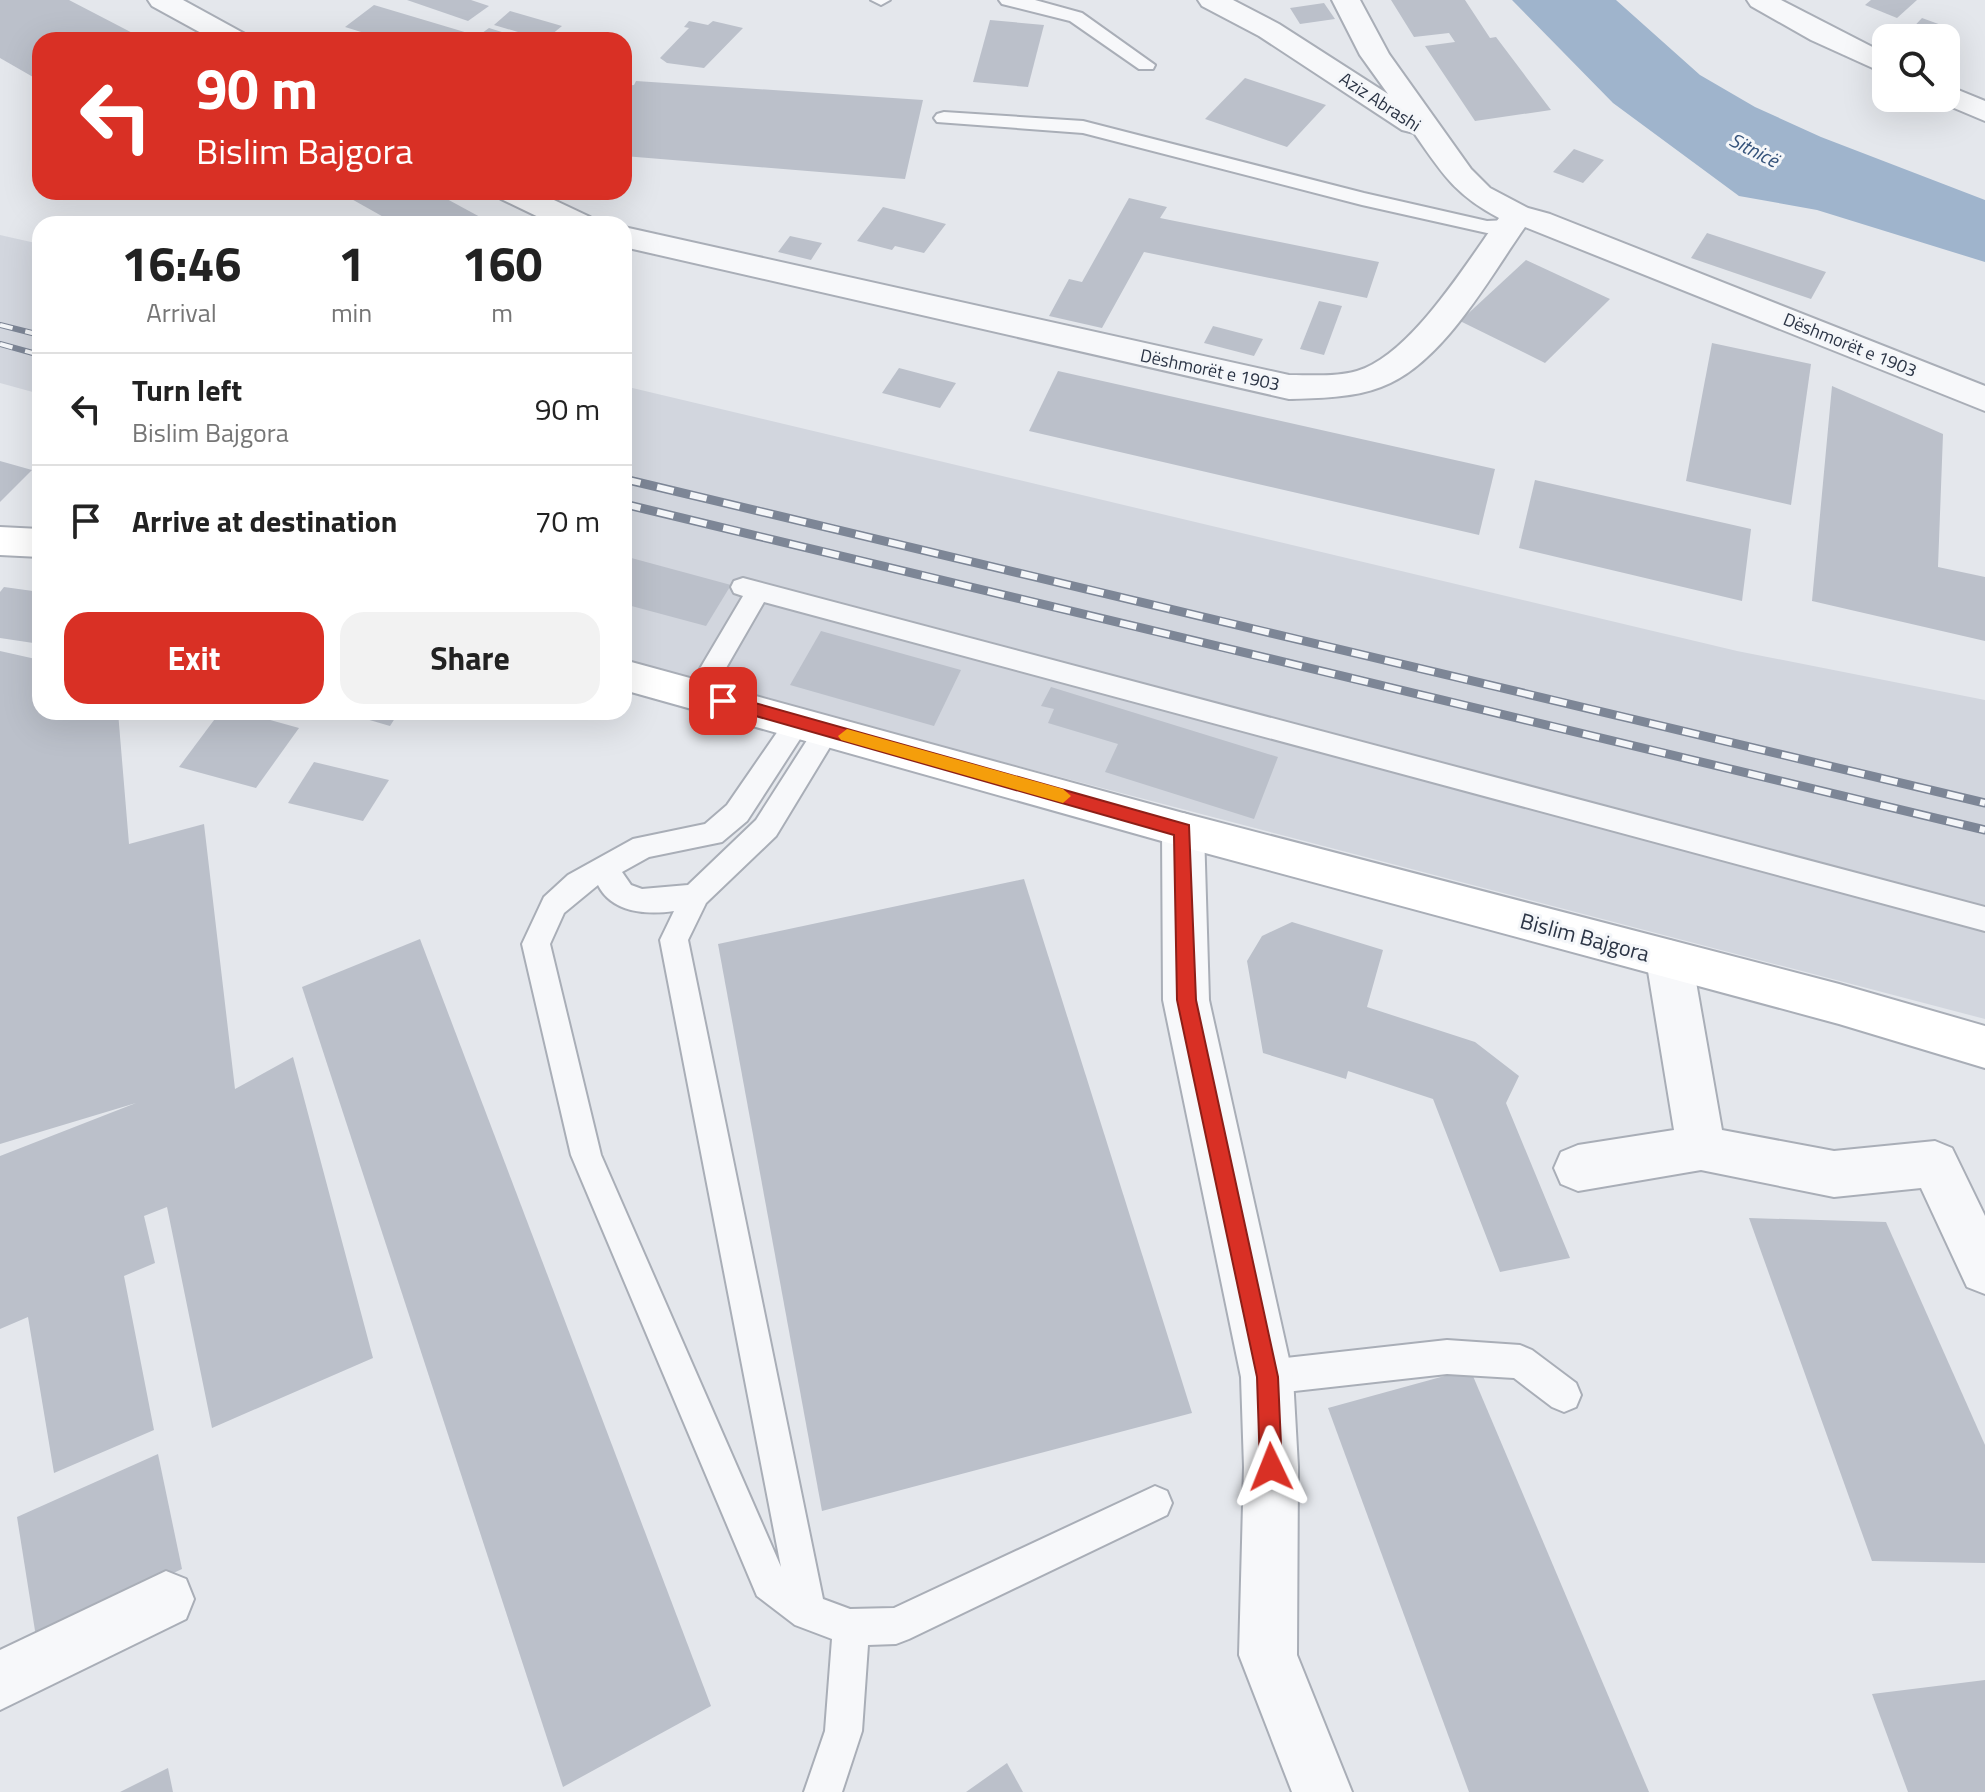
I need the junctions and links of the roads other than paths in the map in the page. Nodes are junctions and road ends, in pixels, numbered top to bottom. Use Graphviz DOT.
graph roads {
  1 [pos="162,0"];
  2 [pos="1008,0"];
  3 [pos="1212,0"];
  4 [pos="1761,0"];
  5 [pos="1341,23"];
  6 [pos="1269,30"];
  7 [pos="220,32"];
  8 [pos="1872,58"];
  9 [pos="1146,65"];
  10 [pos="1960,100"];
  11 [pos="1985,112"];
  12 [pos="944,118"];
  13 [pos="1431,136"];
  14 [pos="529,200"];
  15 [pos="562,216"];
  16 [pos="1513,221"];
  17 [pos="632,239"];
  18 [pos="1985,399"];
  19 [pos="0,541"];
  20 [pos="32,543"];
  21 [pos="632,677"];
  22 [pos="698,694"];
  23 [pos="813,726"];
  24 [pos="1183,830"];
  25 [pos="606,867"];
  26 [pos="696,895"];
  27 [pos="1985,919"];
  28 [pos="1669,959"];
  29 [pos="1983,1050"];
  30 [pos="1701,1148"];
  31 [pos="1578,1168"];
  32 [pos="1985,1270"];
  33 [pos="1267,1377"];
  34 [pos="1564,1395"];
  35 [pos="1155,1503"];
  36 [pos="166,1599"];
  37 [pos="808,1612"];
  38 [pos="850,1627"];
  39 [pos="0,1681"];
  40 [pos="823,1792"];
  41 [pos="1322,1792"];
  1 -- 7 [label="street"];
  2 -- 9 [label="lane"];
  3 -- 6 [label="street, Aziz Abrashi"];
  4 -- 8 [label="street"];
  5 -- 6 [label="street, Aziz Abrashi"];
  5 -- 13 [label="street"];
  6 -- 13 [label="street, Aziz Abrashi"];
  10 -- 11 [label="street"];
  12 -- 16 [label="lane"];
  13 -- 16 [label="street, Aziz Abrashi"];
  14 -- 15 [label="street"];
  16 -- 17 [label="street, Dëshmorët e 1903"];
  16 -- 18 [label="street, Dëshmorët e 1903"];
  19 -- 20 [label="main road"];
  21 -- 22 [label="main road, Bislim Bajgora"];
  22 -- 23 [label="main road, Bislim Bajgora"];
  22 -- 27 [label="lane"];
  23 -- 24 [label="main road, Bislim Bajgora"];
  23 -- 25 [label="lane"];
  23 -- 26 [label="lane"];
  24 -- 28 [label="main road, Bislim Bajgora"];
  24 -- 33 [label="street"];
  25 -- 26 [label="lane"];
  25 -- 37 [label="lane"];
  26 -- 37 [label="lane"];
  28 -- 29 [label="main road, Bislim Bajgora"];
  28 -- 30 [label="street"];
  30 -- 31 [label="street"];
  30 -- 32 [label="street"];
  33 -- 34 [label="lane"];
  33 -- 41 [label="street"];
  35 -- 38 [label="lane"];
  36 -- 39 [label="street"];
  37 -- 38 [label="lane"];
  38 -- 40 [label="lane"];
}
